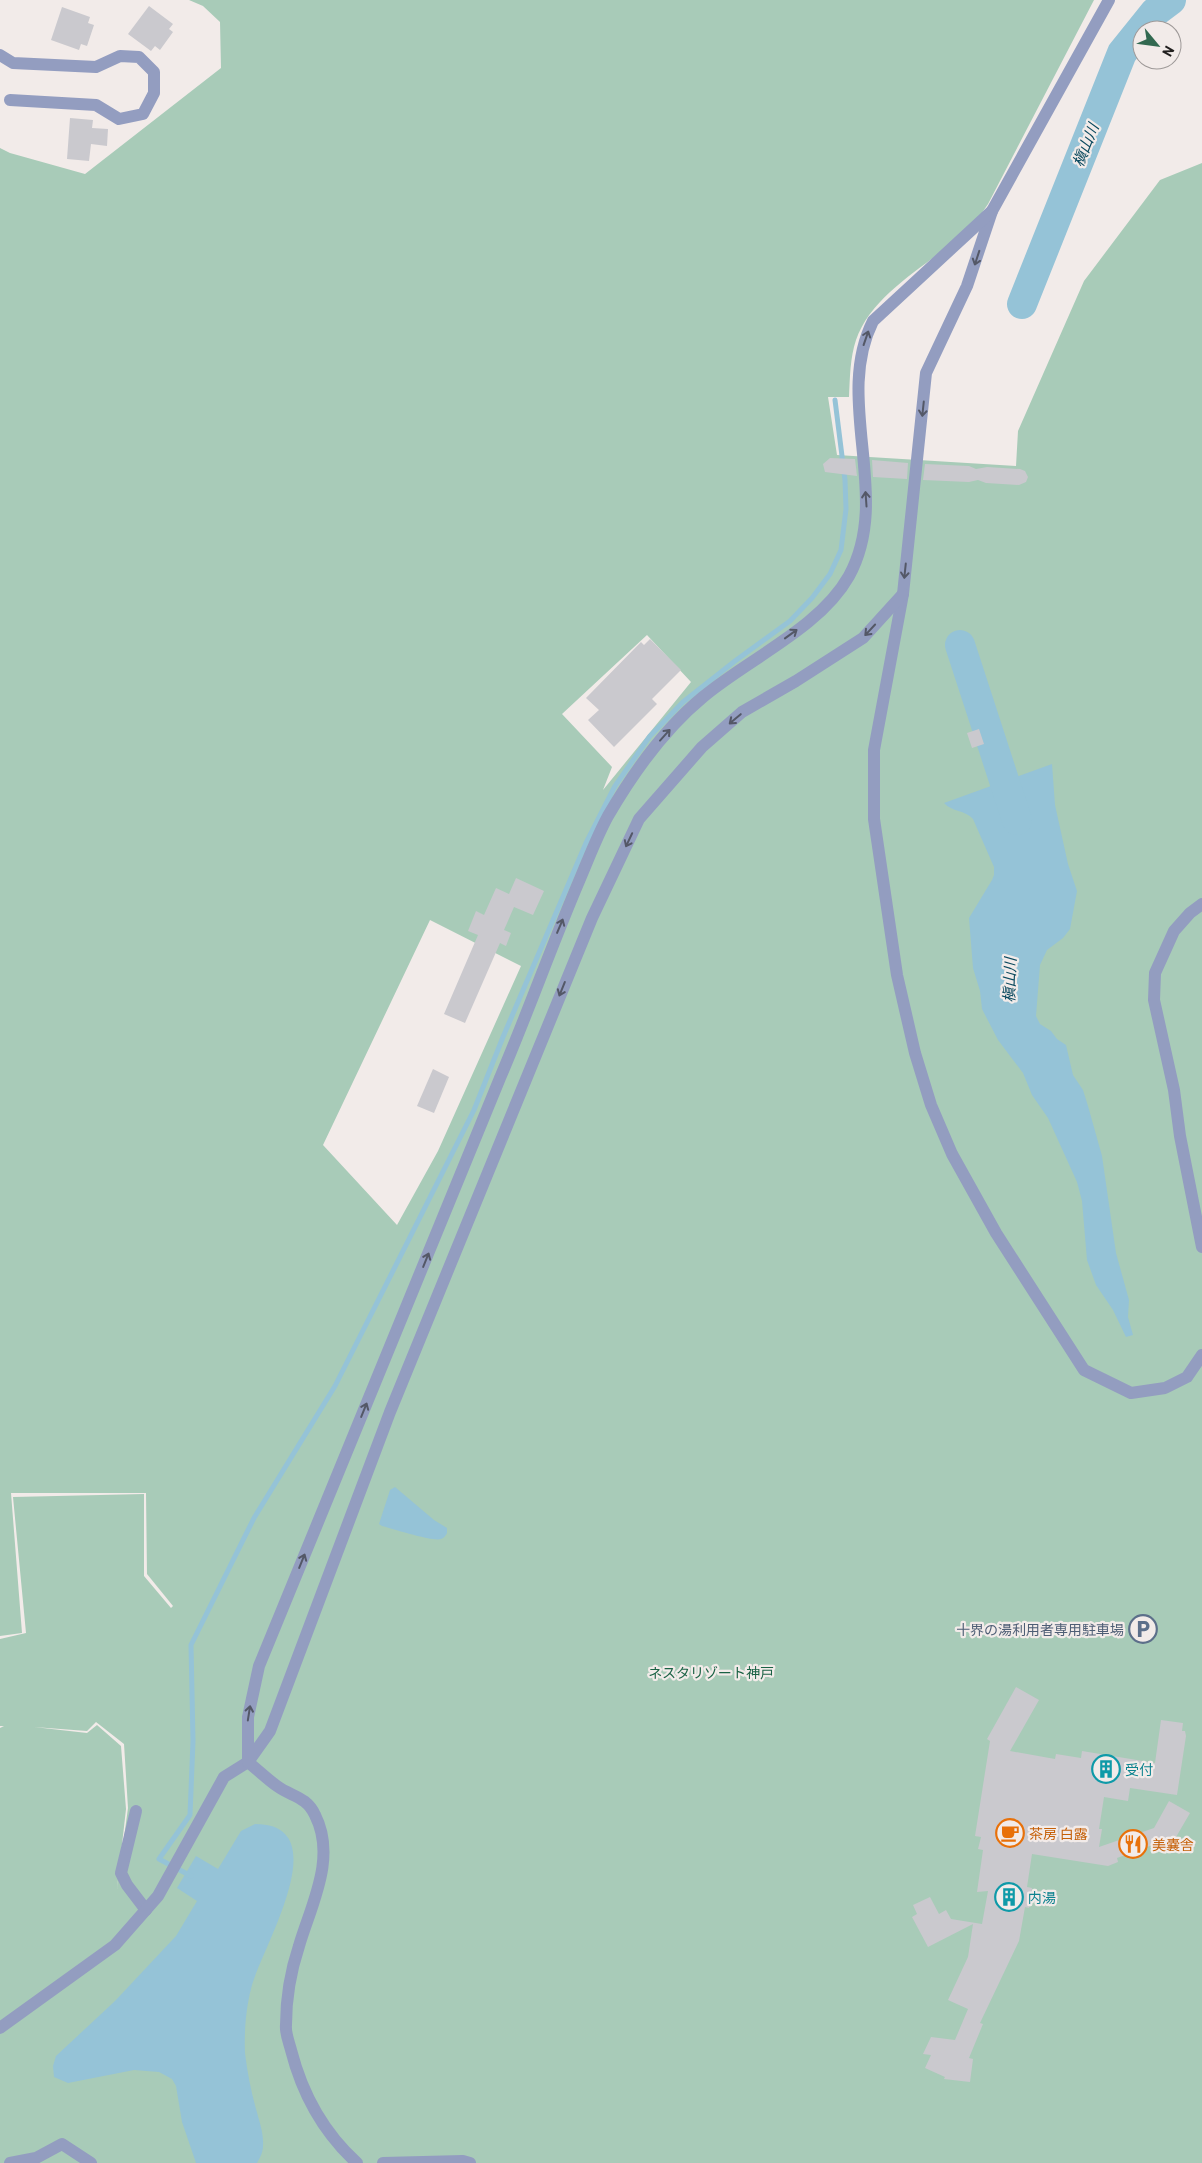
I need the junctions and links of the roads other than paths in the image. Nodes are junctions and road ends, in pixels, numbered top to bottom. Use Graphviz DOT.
graph roads {
  1 [pos="1109,0"];
  2 [pos="0,55"];
  3 [pos="10,100"];
  4 [pos="992,211"];
  5 [pos="903,594"];
  6 [pos="1202,904"];
  7 [pos="1202,1247"];
  8 [pos="1202,1355"];
  9 [pos="248,1762"];
  10 [pos="136,1811"];
  11 [pos="146,1910"];
  12 [pos="0,2028"];
  13 [pos="10,2163"];
  14 [pos="91,2163"];
  15 [pos="357,2163"];
  16 [pos="383,2163"];
  17 [pos="470,2163"];
  1 -- 4 [label="street"];
  2 -- 3 [label="street"];
  4 -- 5 [label="street, one-way"];
  9 -- 4 [label="street, one-way"];
  5 -- 8 [label="street"];
  5 -- 9 [label="street, one-way"];
  6 -- 7 [label="street"];
  9 -- 11 [label="street"];
  9 -- 15 [label="street"];
  10 -- 11 [label="street"];
  11 -- 12 [label="street"];
  13 -- 14 [label="street"];
  16 -- 17 [label="street"];
}
